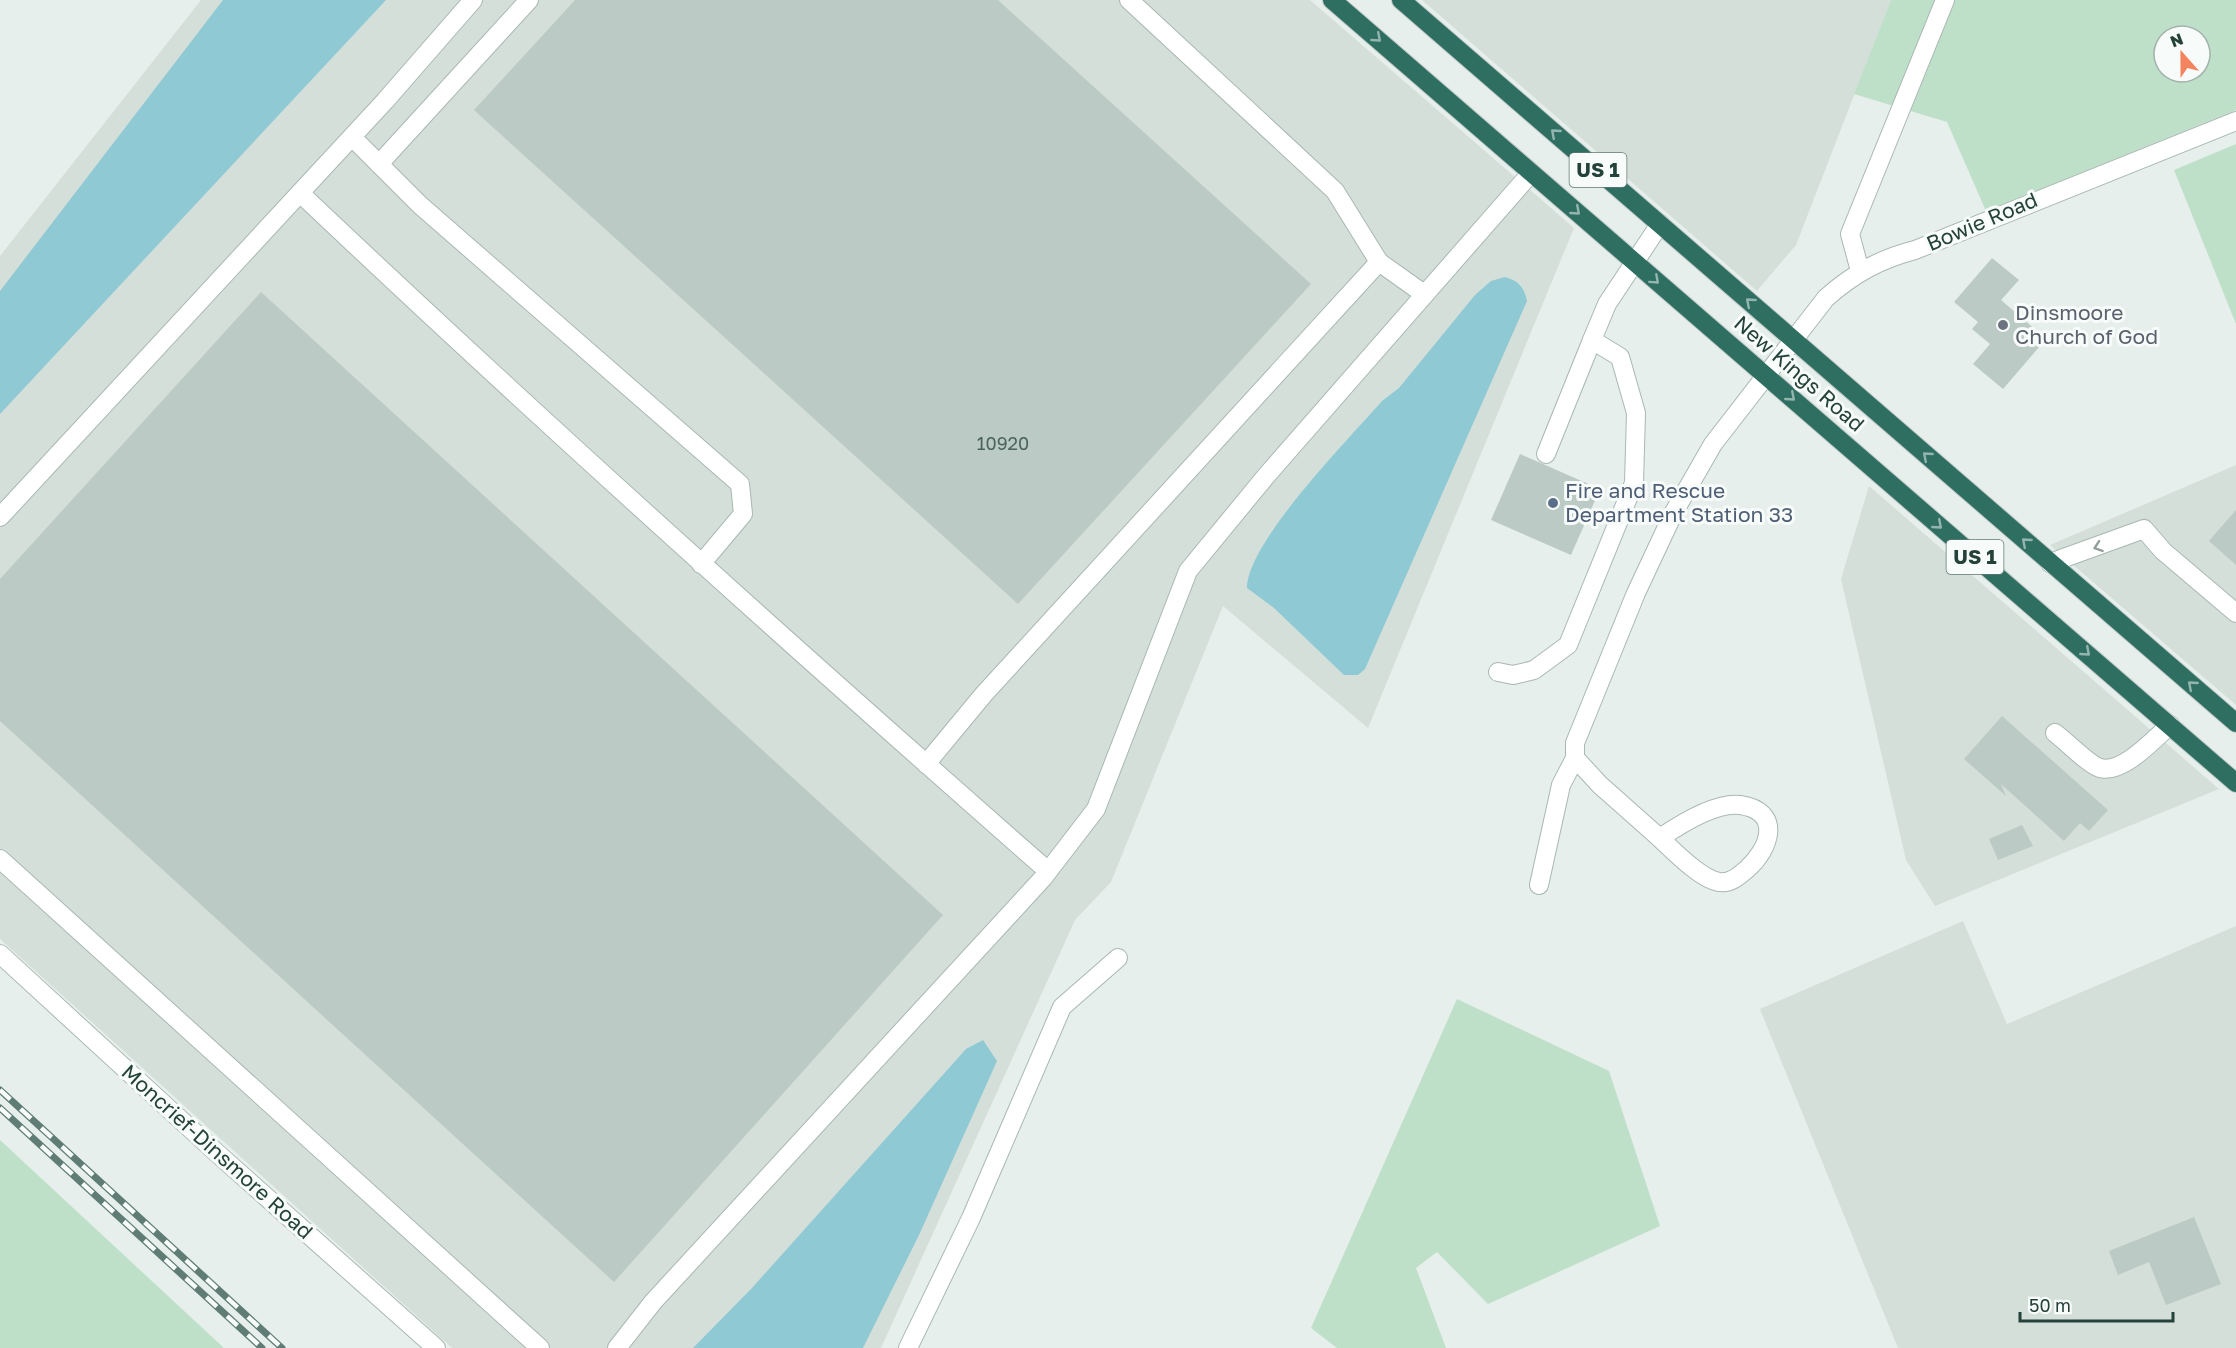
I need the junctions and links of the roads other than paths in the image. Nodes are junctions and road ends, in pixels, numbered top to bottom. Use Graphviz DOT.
graph roads {
  1 [pos="473,0"];
  2 [pos="529,0"];
  3 [pos="1129,0"];
  4 [pos="1332,0"];
  5 [pos="1401,0"];
  6 [pos="1945,0"];
  7 [pos="2236,121"];
  8 [pos="352,136"];
  9 [pos="379,164"];
  10 [pos="1532,172"];
  11 [pos="300,193"];
  12 [pos="1660,224"];
  13 [pos="1380,262"];
  14 [pos="1636,263"];
  15 [pos="1860,271"];
  16 [pos="1424,294"];
  17 [pos="1592,340"];
  18 [pos="1794,340"];
  19 [pos="1767,376"];
  20 [pos="1546,454"];
  21 [pos="0,517"];
  22 [pos="2050,563"];
  23 [pos="701,564"];
  24 [pos="2236,613"];
  25 [pos="1498,672"];
  26 [pos="2236,723"];
  27 [pos="2170,725"];
  28 [pos="2055,733"];
  29 [pos="1575,758"];
  30 [pos="926,764"];
  31 [pos="2236,783"];
  32 [pos="1660,838"];
  33 [pos="0,859"];
  34 [pos="1048,871"];
  35 [pos="1539,885"];
  36 [pos="0,954"];
  37 [pos="1118,958"];
  38 [pos="436,1348"];
  39 [pos="540,1348"];
  40 [pos="617,1348"];
  41 [pos="908,1348"];
  1 -- 8 [label="street"];
  2 -- 9 [label="street"];
  3 -- 13 [label="street"];
  4 -- 10 [label="highway, New Kings Road / US 1, one-way"];
  12 -- 5 [label="highway, New Kings Road / US 1, one-way"];
  6 -- 15 [label="street"];
  7 -- 15 [label="street, Bowie Road"];
  8 -- 9 [label="street"];
  8 -- 11 [label="street"];
  9 -- 23 [label="street"];
  10 -- 14 [label="highway, New Kings Road / US 1, one-way"];
  10 -- 16 [label="street"];
  11 -- 21 [label="street"];
  11 -- 23 [label="street"];
  12 -- 14 [label="street"];
  18 -- 12 [label="highway, New Kings Road / US 1, one-way"];
  13 -- 16 [label="street"];
  13 -- 30 [label="street"];
  14 -- 17 [label="street"];
  14 -- 19 [label="highway, New Kings Road / US 1, one-way"];
  15 -- 18 [label="street, Bowie Road"];
  16 -- 34 [label="street"];
  17 -- 20 [label="street"];
  17 -- 25 [label="street"];
  18 -- 19 [label="street, Bowie Road"];
  22 -- 18 [label="highway, New Kings Road / US 1, one-way"];
  19 -- 27 [label="highway, New Kings Road / US 1, one-way"];
  19 -- 29 [label="street, Bowie Road"];
  24 -- 22 [label="street, one-way"];
  26 -- 22 [label="highway, New Kings Road / US 1, one-way"];
  23 -- 30 [label="street"];
  27 -- 28 [label="street"];
  27 -- 31 [label="highway, New Kings Road / US 1"];
  29 -- 32 [label="street"];
  29 -- 35 [label="street, Bowie Road"];
  30 -- 34 [label="street"];
  32 -- 32 [label="street"];
  33 -- 39 [label="street"];
  34 -- 40 [label="street"];
  36 -- 38 [label="street, Moncrief-Dinsmore Road"];
  37 -- 41 [label="street"];
}
